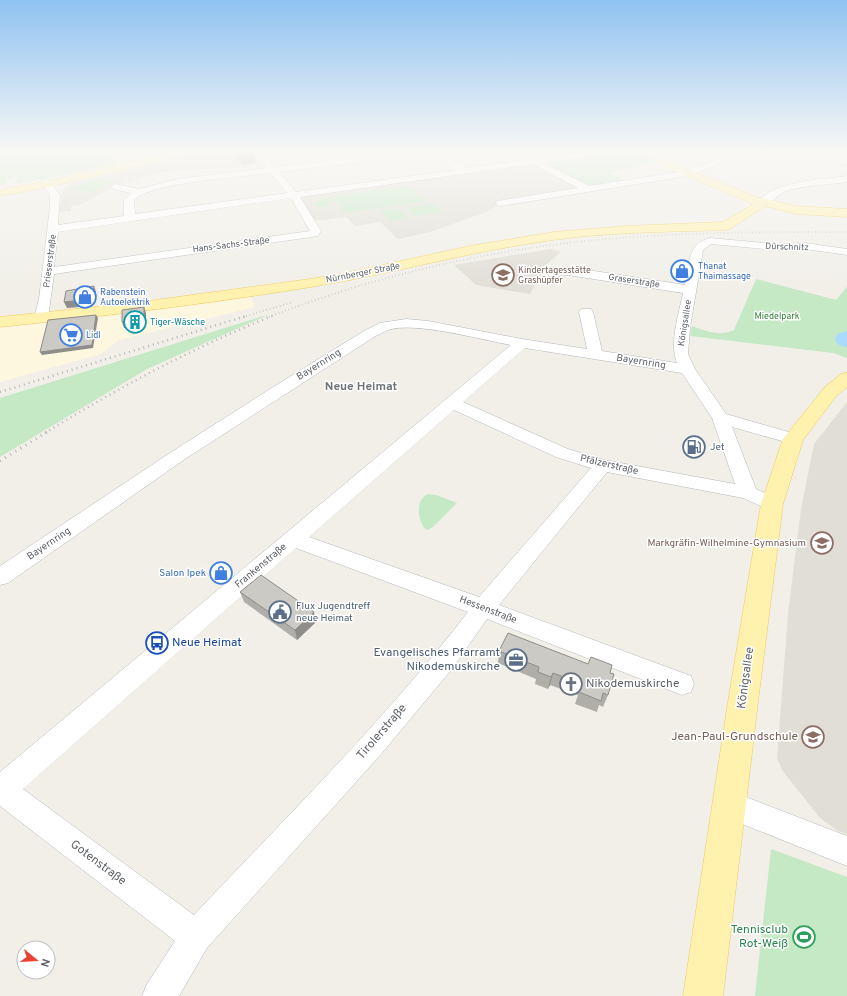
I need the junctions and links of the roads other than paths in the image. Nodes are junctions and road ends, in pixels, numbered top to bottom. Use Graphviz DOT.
graph roads {
  1 [pos="55,199"];
  2 [pos="130,199"];
  3 [pos="268,199"];
  4 [pos="296,199"];
  5 [pos="523,199"];
  6 [pos="751,199"];
  7 [pos="766,199"];
  8 [pos="501,203"];
  9 [pos="762,203"];
  10 [pos="847,214"];
  11 [pos="130,218"];
  12 [pos="54,229"];
  13 [pos="727,242"];
  14 [pos="847,252"];
  15 [pos="48,271"];
  16 [pos="554,273"];
  17 [pos="691,290"];
  18 [pos="586,312"];
  19 [pos="41,318"];
  20 [pos="0,322"];
  21 [pos="522,342"];
  22 [pos="595,354"];
  23 [pos="687,369"];
  24 [pos="847,378"];
  25 [pos="453,403"];
  26 [pos="720,418"];
  27 [pos="793,439"];
  28 [pos="602,465"];
  29 [pos="760,498"];
  30 [pos="292,539"];
  31 [pos="0,576"];
  32 [pos="483,608"];
  33 [pos="682,684"];
  34 [pos="0,789"];
  35 [pos="730,805"];
  36 [pos="847,851"];
  37 [pos="196,937"];
  38 [pos="159,996"];
  39 [pos="703,996"];
  1 -- 12 [label="street, Prieserstraße"];
  2 -- 11 [label="street"];
  3 -- 11 [label="street"];
  4 -- 15 [label="street, Hans-Sachs-Straße"];
  5 -- 8 [label="street"];
  6 -- 9 [label="main road"];
  7 -- 9 [label="street"];
  9 -- 10 [label="main road"];
  9 -- 19 [label="main road, Nürnberger Straße"];
  11 -- 12 [label="street"];
  12 -- 15 [label="street, Prieserstraße"];
  13 -- 14 [label="street, Dürschnitz"];
  13 -- 17 [label="street, Königsallee"];
  15 -- 19 [label="street, Prieserstraße"];
  16 -- 17 [label="street, Graserstraße"];
  17 -- 23 [label="street, Königsallee"];
  18 -- 22 [label="street"];
  19 -- 20 [label="main road, Nürnberger Straße"];
  21 -- 22 [label="street, Bayernring"];
  21 -- 25 [label="street, Frankenstraße"];
  21 -- 31 [label="street, Bayernring"];
  22 -- 23 [label="street, Bayernring"];
  23 -- 26 [label="street, Königsallee"];
  24 -- 27 [label="main road"];
  25 -- 28 [label="street, Pfälzerstraße"];
  25 -- 30 [label="street, Frankenstraße"];
  26 -- 27 [label="street"];
  26 -- 29 [label="street, Königsallee"];
  27 -- 29 [label="main road, Königsallee"];
  28 -- 29 [label="street, Pfälzerstraße"];
  28 -- 32 [label="street, Tirolerstraße"];
  29 -- 35 [label="main road, Königsallee"];
  30 -- 32 [label="street, Hessenstraße"];
  30 -- 34 [label="street, Frankenstraße"];
  32 -- 33 [label="street, Hessenstraße"];
  32 -- 37 [label="street, Tirolerstraße"];
  34 -- 37 [label="street, Gotenstraße"];
  35 -- 36 [label="street"];
  35 -- 39 [label="main road, Königsallee"];
  37 -- 38 [label="street, Tirolerstraße"];
}
